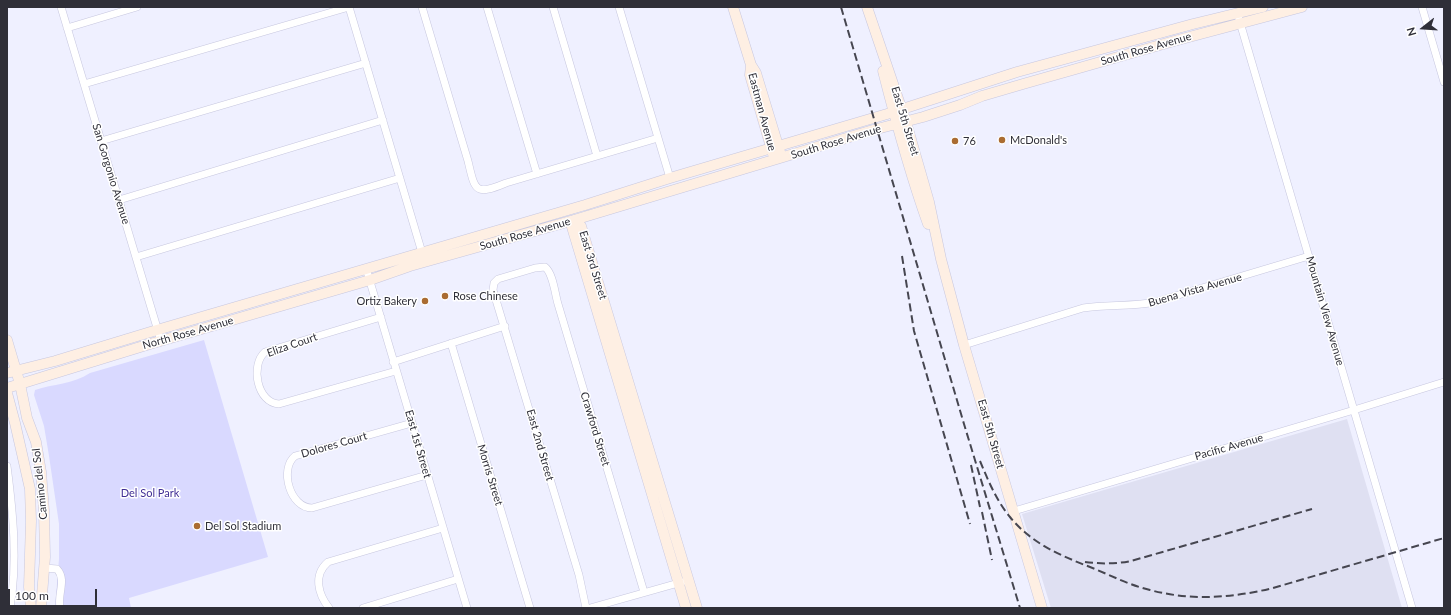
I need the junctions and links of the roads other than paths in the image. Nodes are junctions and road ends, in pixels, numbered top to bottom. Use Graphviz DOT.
graph roads {
  1 [pos="61,7"];
  2 [pos="137,7"];
  3 [pos="349,7"];
  4 [pos="422,7"];
  5 [pos="487,7"];
  6 [pos="553,7"];
  7 [pos="619,7"];
  8 [pos="733,7"];
  9 [pos="1263,7"];
  10 [pos="1302,7"];
  11 [pos="1422,7"];
  12 [pos="868,8"];
  13 [pos="1238,18"];
  14 [pos="67,28"];
  15 [pos="1094,51"];
  16 [pos="366,64"];
  17 [pos="1029,82"];
  18 [pos="1444,82"];
  19 [pos="84,84"];
  20 [pos="898,111"];
  21 [pos="383,120"];
  22 [pos="902,123"];
  23 [pos="658,138"];
  24 [pos="101,141"];
  25 [pos="774,147"];
  26 [pos="597,156"];
  27 [pos="778,159"];
  28 [pos="537,174"];
  29 [pos="400,178"];
  30 [pos="670,178"];
  31 [pos="119,200"];
  32 [pos="570,209"];
  33 [pos="574,220"];
  34 [pos="494,232"];
  35 [pos="422,252"];
  36 [pos="446,256"];
  37 [pos="1309,256"];
  38 [pos="136,257"];
  39 [pos="424,262"];
  40 [pos="545,267"];
  41 [pos="366,268"];
  42 [pos="370,280"];
  43 [pos="381,317"];
  44 [pos="505,326"];
  45 [pos="157,330"];
  46 [pos="7,340"];
  47 [pos="161,341"];
  48 [pos="450,343"];
  49 [pos="964,345"];
  50 [pos="394,362"];
  51 [pos="396,371"];
  52 [pos="12,372"];
  53 [pos="1444,382"];
  54 [pos="20,384"];
  55 [pos="7,388"];
  56 [pos="7,393"];
  57 [pos="1354,410"];
  58 [pos="412,423"];
  59 [pos="7,466"];
  60 [pos="426,475"];
  61 [pos="1014,512"];
  62 [pos="443,528"];
  63 [pos="45,568"];
  64 [pos="458,579"];
  65 [pos="689,580"];
  66 [pos="679,583"];
  67 [pos="644,592"];
  68 [pos="10,608"];
  69 [pos="31,608"];
  70 [pos="41,608"];
  71 [pos="60,608"];
  72 [pos="329,608"];
  73 [pos="363,608"];
  74 [pos="467,608"];
  75 [pos="530,608"];
  76 [pos="586,608"];
  77 [pos="590,608"];
  78 [pos="686,608"];
  79 [pos="697,608"];
  80 [pos="1042,608"];
  81 [pos="1412,608"];
  1 -- 14 [label="street, San Gorgonio Avenue"];
  2 -- 14 [label="street"];
  3 -- 16 [label="street"];
  3 -- 19 [label="street"];
  4 -- 28 [label="street"];
  5 -- 28 [label="street"];
  6 -- 26 [label="street"];
  7 -- 23 [label="street"];
  8 -- 25 [label="main road, Eastman Avenue"];
  9 -- 13 [label="main road, South Rose Avenue"];
  10 -- 13 [label="main road, South Rose Avenue"];
  11 -- 18 [label="street"];
  12 -- 20 [label="main road, East 5th Street"];
  13 -- 15 [label="main road, South Rose Avenue"];
  13 -- 17 [label="main road, South Rose Avenue"];
  13 -- 37 [label="street, Mountain View Avenue"];
  14 -- 19 [label="street, San Gorgonio Avenue"];
  15 -- 17 [label="main road"];
  15 -- 20 [label="main road, South Rose Avenue"];
  16 -- 21 [label="street"];
  16 -- 24 [label="street"];
  17 -- 22 [label="main road, South Rose Avenue"];
  19 -- 24 [label="street, San Gorgonio Avenue"];
  20 -- 22 [label="main road, East 5th Street"];
  20 -- 25 [label="main road, South Rose Avenue"];
  21 -- 29 [label="street"];
  21 -- 31 [label="street"];
  22 -- 27 [label="main road, South Rose Avenue"];
  22 -- 49 [label="main road, East 5th Street"];
  23 -- 26 [label="street"];
  23 -- 30 [label="street"];
  24 -- 31 [label="street, San Gorgonio Avenue"];
  25 -- 27 [label="main road, Eastman Avenue"];
  25 -- 30 [label="main road, South Rose Avenue"];
  26 -- 28 [label="street"];
  27 -- 33 [label="main road, South Rose Avenue"];
  29 -- 35 [label="street"];
  29 -- 38 [label="street"];
  30 -- 32 [label="main road, South Rose Avenue"];
  31 -- 38 [label="street, San Gorgonio Avenue"];
  32 -- 33 [label="main road"];
  32 -- 34 [label="main road, South Rose Avenue"];
  33 -- 36 [label="main road, South Rose Avenue"];
  33 -- 65 [label="main road, East 3rd Street"];
  33 -- 66 [label="main road, East 3rd Street"];
  34 -- 35 [label="main road, South Rose Avenue"];
  34 -- 36 [label="main road"];
  35 -- 39 [label="street"];
  35 -- 41 [label="main road, South Rose Avenue"];
  36 -- 39 [label="main road, South Rose Avenue"];
  37 -- 49 [label="street, Buena Vista Avenue"];
  37 -- 57 [label="street, Mountain View Avenue"];
  38 -- 45 [label="street, San Gorgonio Avenue"];
  39 -- 42 [label="main road, South Rose Avenue"];
  40 -- 44 [label="street, East 2nd Street"];
  40 -- 67 [label="street, Crawford Street"];
  41 -- 42 [label="street, East 1st Street"];
  41 -- 45 [label="main road, North Rose Avenue"];
  42 -- 43 [label="street, East 1st Street"];
  42 -- 47 [label="main road, North Rose Avenue"];
  43 -- 50 [label="street, East 1st Street"];
  43 -- 51 [label="street, Eliza Court"];
  44 -- 48 [label="street"];
  44 -- 76 [label="street, East 2nd Street"];
  45 -- 47 [label="street, San Gorgonio Avenue"];
  45 -- 52 [label="main road, North Rose Avenue"];
  46 -- 52 [label="main road, Camino del Sol"];
  47 -- 54 [label="main road, North Rose Avenue"];
  48 -- 50 [label="street"];
  48 -- 75 [label="street, Morris Street"];
  49 -- 61 [label="main road, East 5th Street"];
  50 -- 51 [label="street, East 1st Street"];
  51 -- 58 [label="street, East 1st Street"];
  52 -- 54 [label="main road, Camino del Sol"];
  53 -- 57 [label="street, Pacific Avenue"];
  54 -- 55 [label="main road, North Rose Avenue"];
  54 -- 63 [label="main road, Camino del Sol"];
  56 -- 69 [label="main road, Camino del Sol"];
  57 -- 61 [label="street, Pacific Avenue"];
  57 -- 81 [label="street, Mountain View Avenue"];
  58 -- 60 [label="street, East 1st Street"];
  58 -- 60 [label="street, Dolores Court"];
  59 -- 68 [label="street"];
  60 -- 62 [label="street, East 1st Street"];
  61 -- 80 [label="main road, East 5th Street"];
  62 -- 64 [label="street, East 1st Street"];
  62 -- 72 [label="street"];
  63 -- 70 [label="main road, Camino del Sol"];
  63 -- 71 [label="street"];
  64 -- 73 [label="street"];
  64 -- 74 [label="street, East 1st Street"];
  65 -- 66 [label="street"];
  65 -- 79 [label="main road, East 3rd Street"];
  66 -- 67 [label="street"];
  66 -- 78 [label="main road, East 3rd Street"];
  67 -- 77 [label="street"];
}
